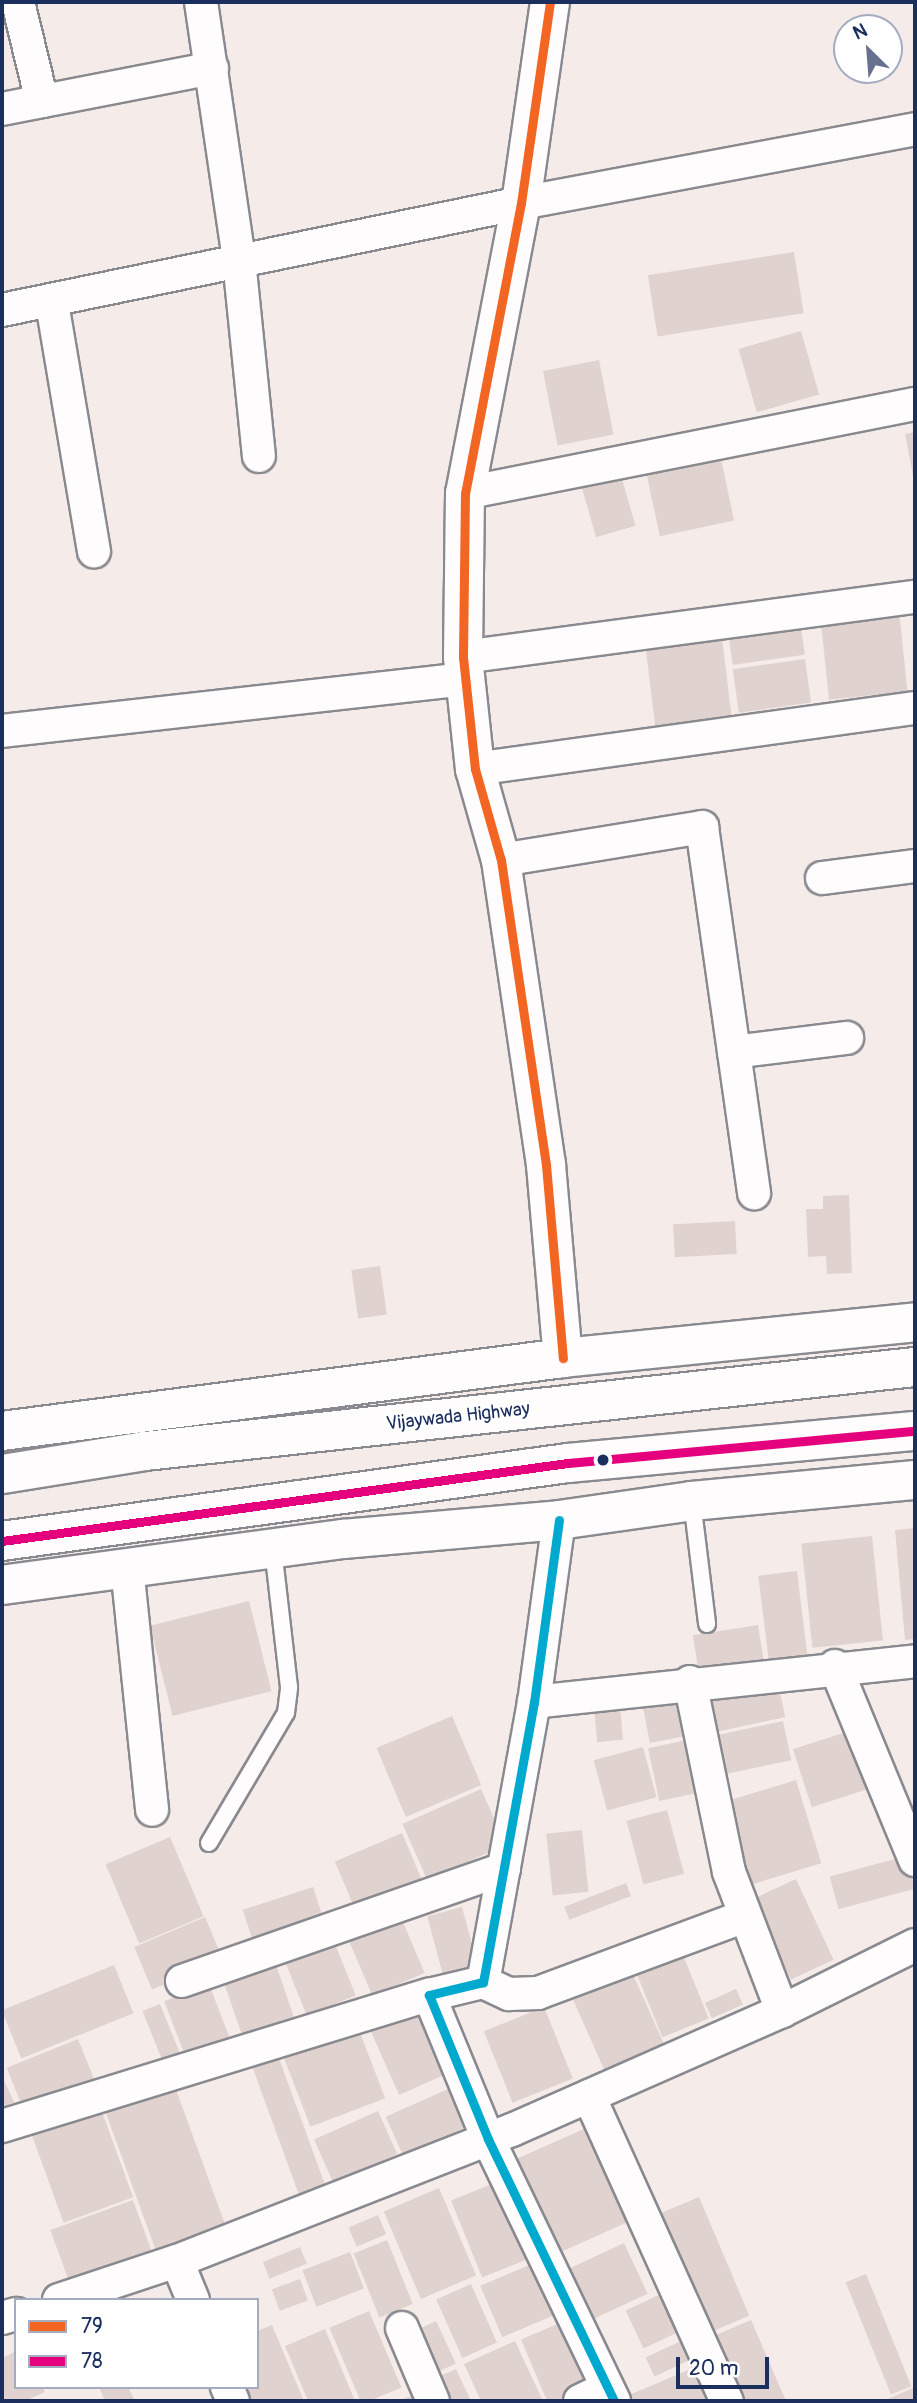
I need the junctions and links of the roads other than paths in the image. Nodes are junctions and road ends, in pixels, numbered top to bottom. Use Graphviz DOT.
graph roads {
  1 [pos="18,2"];
  2 [pos="201,2"];
  3 [pos="550,2"];
  4 [pos="212,68"];
  5 [pos="42,102"];
  6 [pos="2,109"];
  7 [pos="915,130"];
  8 [pos="521,203"];
  9 [pos="239,260"];
  10 [pos="52,303"];
  11 [pos="2,310"];
  12 [pos="915,404"];
  13 [pos="259,457"];
  14 [pos="465,493"];
  15 [pos="94,551"];
  16 [pos="915,597"];
  17 [pos="464,668"];
  18 [pos="915,708"];
  19 [pos="2,731"];
  20 [pos="475,769"];
  21 [pos="501,860"];
  22 [pos="915,866"];
  23 [pos="822,878"];
  24 [pos="847,1038"];
  25 [pos="734,1052"];
  26 [pos="754,1193"];
  27 [pos="915,1322"];
  28 [pos="563,1358"];
  29 [pos="915,1367"];
  30 [pos="2,1431"];
  31 [pos="915,1431"];
  32 [pos="2,1474"];
  33 [pos="915,1480"];
  34 [pos="692,1501"];
  35 [pos="559,1520"];
  36 [pos="2,1541"];
  37 [pos="273,1548"];
  38 [pos="127,1567"];
  39 [pos="2,1585"];
  40 [pos="707,1624"];
  41 [pos="915,1661"];
  42 [pos="835,1667"];
  43 [pos="691,1682"];
  44 [pos="534,1702"];
  45 [pos="152,1810"];
  46 [pos="209,1843"];
  47 [pos="915,1860"];
  48 [pos="504,1869"];
  49 [pos="745,1916"];
  50 [pos="915,1945"];
  51 [pos="182,1980"];
  52 [pos="483,1982"];
  53 [pos="429,1996"];
  54 [pos="782,2011"];
  55 [pos="589,2096"];
  56 [pos="2,2126"];
  57 [pos="488,2139"];
  58 [pos="177,2261"];
  59 [pos="65,2298"];
  60 [pos="191,2298"];
  61 [pos="402,2328"];
  62 [pos="600,2397"];
  63 [pos="433,2401"];
  64 [pos="727,2401"];
  1 -- 5 [label="street"];
  2 -- 4 [label="street"];
  3 -- 8 [label="main road"];
  4 -- 5 [label="street"];
  4 -- 9 [label="street"];
  5 -- 6 [label="street"];
  7 -- 8 [label="street"];
  8 -- 9 [label="street"];
  8 -- 14 [label="main road"];
  9 -- 10 [label="street"];
  9 -- 13 [label="street"];
  10 -- 11 [label="street"];
  10 -- 15 [label="street"];
  12 -- 14 [label="street"];
  14 -- 17 [label="main road"];
  16 -- 17 [label="street"];
  17 -- 19 [label="street"];
  17 -- 20 [label="main road"];
  18 -- 20 [label="street"];
  20 -- 21 [label="main road"];
  21 -- 25 [label="street"];
  21 -- 28 [label="main road"];
  22 -- 23 [label="street"];
  24 -- 25 [label="street"];
  25 -- 26 [label="street"];
  27 -- 28 [label="main road"];
  28 -- 30 [label="main road"];
  29 -- 32 [label="main road, Vijaywada Highway"];
  31 -- 36 [label="main road"];
  33 -- 34 [label="main road"];
  34 -- 35 [label="main road"];
  34 -- 40 [label="lane"];
  35 -- 37 [label="main road"];
  35 -- 44 [label="street"];
  37 -- 38 [label="main road"];
  37 -- 46 [label="lane"];
  38 -- 39 [label="main road"];
  38 -- 45 [label="street"];
  41 -- 42 [label="street"];
  42 -- 43 [label="street"];
  42 -- 47 [label="street"];
  43 -- 44 [label="street"];
  43 -- 49 [label="street"];
  44 -- 48 [label="street"];
  48 -- 51 [label="street"];
  48 -- 52 [label="street"];
  49 -- 52 [label="street"];
  49 -- 54 [label="street"];
  50 -- 54 [label="street"];
  52 -- 53 [label="street"];
  53 -- 56 [label="street"];
  53 -- 57 [label="street"];
  54 -- 55 [label="street"];
  55 -- 57 [label="street"];
  55 -- 64 [label="street"];
  57 -- 58 [label="street"];
  57 -- 62 [label="street"];
  58 -- 59 [label="street"];
  58 -- 60 [label="street"];
  61 -- 63 [label="street"];
}
